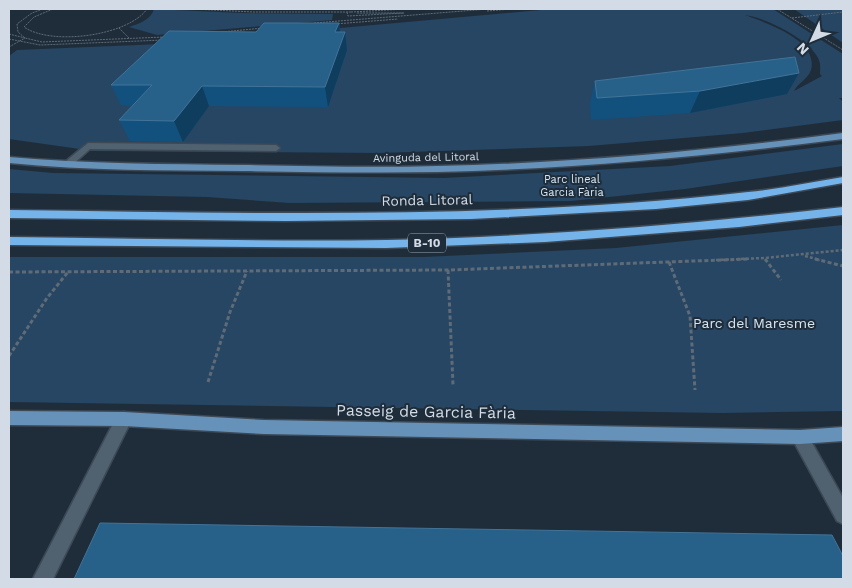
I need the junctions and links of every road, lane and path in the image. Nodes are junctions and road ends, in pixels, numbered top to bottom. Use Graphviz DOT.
graph roads {
  1 [pos="43,9"];
  2 [pos="53,9"];
  3 [pos="147,9"];
  4 [pos="193,9"];
  5 [pos="408,9"];
  6 [pos="413,9"];
  7 [pos="488,9"];
  8 [pos="511,9"];
  9 [pos="777,9"];
  10 [pos="347,12"];
  11 [pos="843,12"];
  12 [pos="356,13"];
  13 [pos="348,16"];
  14 [pos="792,18"];
  15 [pos="351,20"];
  16 [pos="311,24"];
  17 [pos="314,26"];
  18 [pos="271,27"];
  19 [pos="119,28"];
  20 [pos="265,31"];
  21 [pos="222,32"];
  22 [pos="9,34"];
  23 [pos="216,35"];
  24 [pos="172,36"];
  25 [pos="25,38"];
  26 [pos="130,38"];
  27 [pos="164,40"];
  28 [pos="9,41"];
  29 [pos="18,42"];
  30 [pos="9,47"];
  31 [pos="843,50"];
  32 [pos="843,136"];
  33 [pos="276,148"];
  34 [pos="9,160"];
  35 [pos="68,164"];
  36 [pos="843,180"];
  37 [pos="843,211"];
  38 [pos="9,214"];
  39 [pos="9,241"];
  40 [pos="843,250"];
  41 [pos="801,255"];
  42 [pos="765,258"];
  43 [pos="670,262"];
  44 [pos="843,266"];
  45 [pos="448,270"];
  46 [pos="247,271"];
  47 [pos="9,272"];
  48 [pos="68,272"];
  49 [pos="781,280"];
  50 [pos="9,356"];
  51 [pos="208,382"];
  52 [pos="453,385"];
  53 [pos="694,390"];
  54 [pos="9,418"];
  55 [pos="124,419"];
  56 [pos="843,434"];
  57 [pos="800,437"];
  58 [pos="843,515"];
  59 [pos="43,579"];
  1 -- 25 [label="path"];
  2 -- 19 [label="path"];
  3 -- 19 [label="path"];
  4 -- 10 [label="path"];
  5 -- 6 [label="path"];
  5 -- 10 [label="path, bridge"];
  7 -- 15 [label="path"];
  8 -- 17 [label="path"];
  9 -- 14 [label="path"];
  10 -- 13 [label="path"];
  11 -- 14 [label="path"];
  12 -- 13 [label="path"];
  13 -- 15 [label="path"];
  14 -- 31 [label="path"];
  15 -- 16 [label="path"];
  18 -- 21 [label="path"];
  19 -- 26 [label="path"];
  20 -- 23 [label="path"];
  22 -- 25 [label="path"];
  24 -- 26 [label="path"];
  25 -- 26 [label="path"];
  25 -- 29 [label="path"];
  27 -- 29 [label="path"];
  28 -- 29 [label="path"];
  29 -- 30 [label="path"];
  32 -- 35 [label="main road, Avinguda del Litoral"];
  33 -- 35 [label="street"];
  34 -- 35 [label="main road, Avinguda del Litoral"];
  36 -- 38 [label="highway, Ronda Litoral / B-10"];
  37 -- 39 [label="highway, B-10"];
  40 -- 41 [label="path"];
  41 -- 42 [label="path"];
  41 -- 44 [label="path"];
  42 -- 43 [label="path"];
  42 -- 49 [label="path"];
  43 -- 45 [label="path"];
  43 -- 53 [label="path"];
  45 -- 46 [label="path"];
  45 -- 52 [label="path"];
  46 -- 48 [label="path"];
  46 -- 51 [label="path"];
  47 -- 48 [label="path"];
  48 -- 50 [label="path"];
  54 -- 55 [label="main road, Passeig de Garcia Fària"];
  55 -- 57 [label="main road, Passeig de Garcia Fària"];
  55 -- 59 [label="street"];
  56 -- 57 [label="main road, Passeig de Garcia Fària"];
  57 -- 58 [label="street"];
}
